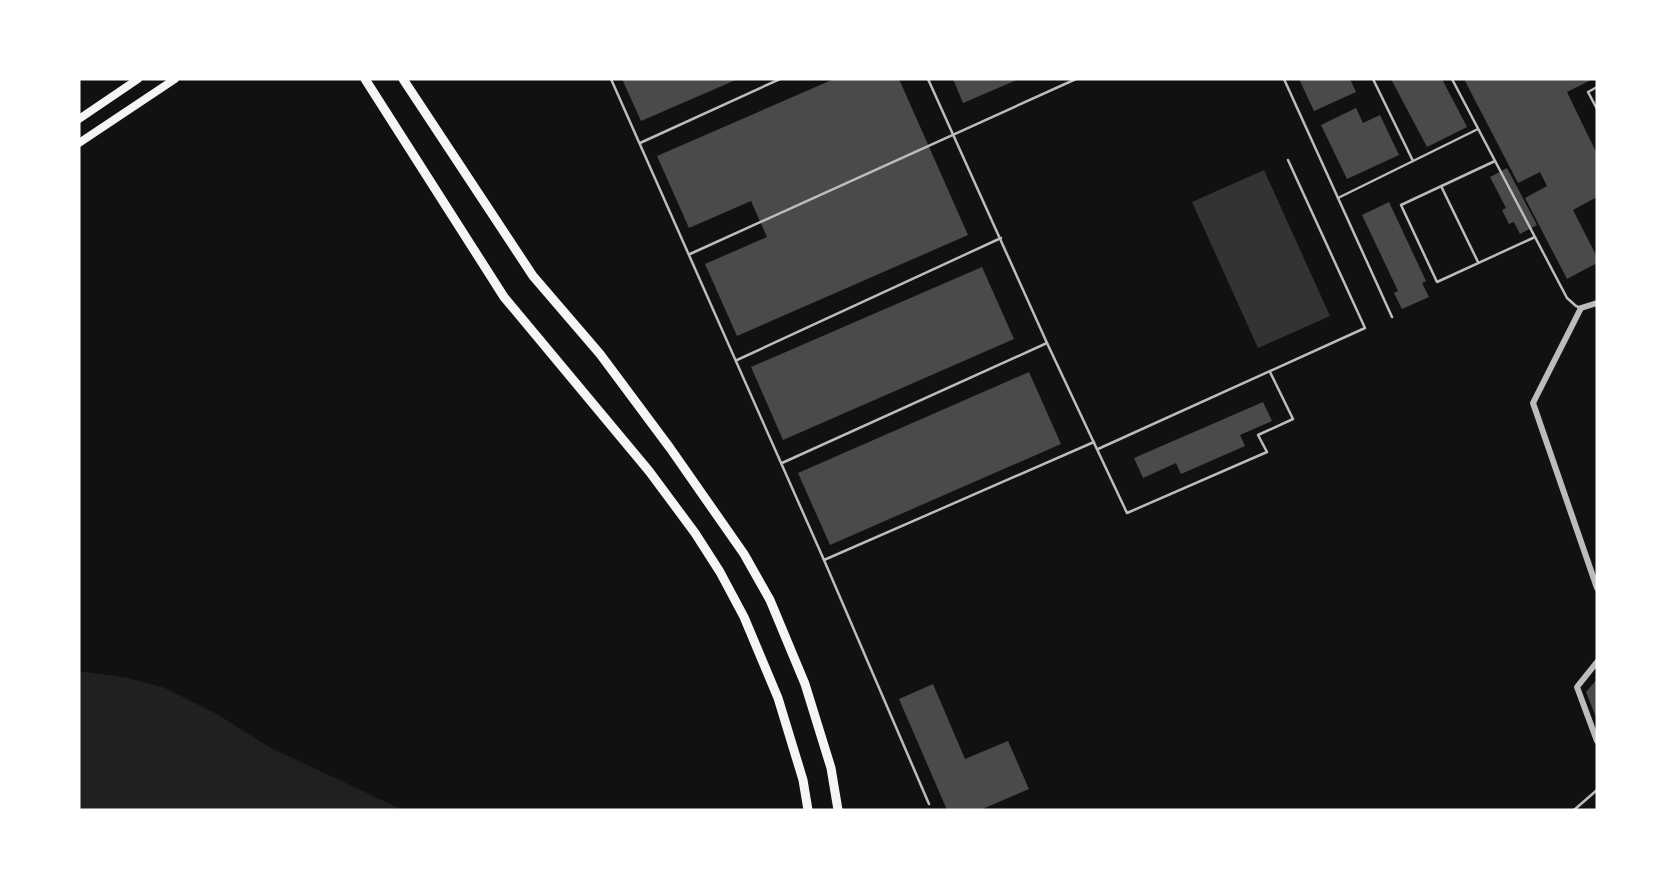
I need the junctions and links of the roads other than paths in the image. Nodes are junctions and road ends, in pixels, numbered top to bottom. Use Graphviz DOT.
graph roads {
  1 [pos="138,79"];
  2 [pos="175,79"];
  3 [pos="365,79"];
  4 [pos="403,79"];
  5 [pos="611,79"];
  6 [pos="780,79"];
  7 [pos="928,79"];
  8 [pos="1076,79"];
  9 [pos="1284,79"];
  10 [pos="1373,79"];
  11 [pos="1452,79"];
  12 [pos="1597,87"];
  13 [pos="1597,109"];
  14 [pos="79,119"];
  15 [pos="1478,129"];
  16 [pos="953,134"];
  17 [pos="79,143"];
  18 [pos="639,143"];
  19 [pos="1288,160"];
  20 [pos="1413,161"];
  21 [pos="1495,162"];
  22 [pos="1441,187"];
  23 [pos="1338,198"];
  24 [pos="1535,237"];
  25 [pos="1001,238"];
  26 [pos="689,254"];
  27 [pos="1478,263"];
  28 [pos="1597,303"];
  29 [pos="1581,308"];
  30 [pos="1392,317"];
  31 [pos="1047,343"];
  32 [pos="736,360"];
  33 [pos="1270,372"];
  34 [pos="1094,442"];
  35 [pos="1098,450"];
  36 [pos="782,463"];
  37 [pos="824,559"];
  38 [pos="1597,587"];
  39 [pos="1597,662"];
  40 [pos="1597,741"];
  41 [pos="1597,790"];
  42 [pos="929,804"];
  43 [pos="808,810"];
  44 [pos="838,810"];
  45 [pos="1574,810"];
  1 -- 14 [label="main road"];
  2 -- 17 [label="main road"];
  3 -- 43 [label="main road"];
  4 -- 44 [label="main road"];
  5 -- 18 [label="lane"];
  6 -- 18 [label="lane"];
  7 -- 16 [label="lane"];
  8 -- 16 [label="lane"];
  9 -- 23 [label="lane"];
  10 -- 20 [label="lane"];
  11 -- 15 [label="lane"];
  12 -- 13 [label="lane"];
  15 -- 20 [label="lane"];
  15 -- 21 [label="lane"];
  16 -- 25 [label="lane"];
  16 -- 26 [label="lane"];
  18 -- 26 [label="lane"];
  19 -- 33 [label="lane"];
  20 -- 23 [label="lane"];
  21 -- 22 [label="lane"];
  21 -- 24 [label="lane"];
  22 -- 27 [label="lane"];
  22 -- 27 [label="lane"];
  23 -- 30 [label="lane"];
  24 -- 27 [label="lane"];
  24 -- 29 [label="lane"];
  25 -- 31 [label="lane"];
  25 -- 32 [label="lane"];
  26 -- 32 [label="lane"];
  28 -- 29 [label="street"];
  29 -- 38 [label="street"];
  31 -- 34 [label="lane"];
  31 -- 36 [label="lane"];
  32 -- 36 [label="lane"];
  33 -- 35 [label="lane"];
  33 -- 35 [label="lane"];
  34 -- 35 [label="lane"];
  34 -- 37 [label="lane"];
  36 -- 37 [label="lane"];
  37 -- 42 [label="lane"];
  39 -- 40 [label="street"];
  41 -- 45 [label="lane"];
}
